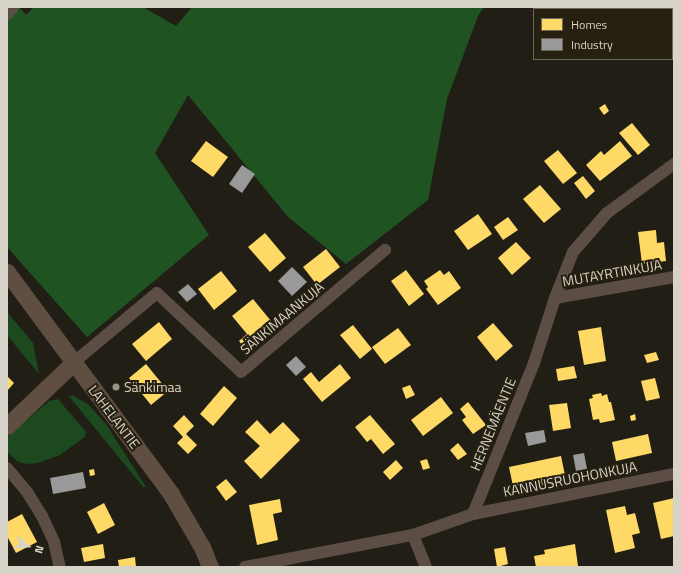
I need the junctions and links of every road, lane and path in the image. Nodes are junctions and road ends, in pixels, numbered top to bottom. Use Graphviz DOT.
graph roads {
  1 [pos="13,7"];
  2 [pos="7,14"];
  3 [pos="674,164"];
  4 [pos="385,250"];
  5 [pos="7,272"];
  6 [pos="674,277"];
  7 [pos="555,298"];
  8 [pos="73,363"];
  9 [pos="7,426"];
  10 [pos="7,468"];
  11 [pos="674,474"];
  12 [pos="473,514"];
  13 [pos="413,535"];
  14 [pos="60,567"];
  15 [pos="210,567"];
  16 [pos="245,567"];
  17 [pos="426,567"];
  1 -- 2 [label="street"];
  3 -- 7 [label="street, HERNEMÄENTIE"];
  4 -- 8 [label="street, SÄNKIMAANKUJA"];
  5 -- 8 [label="main road, LAHELANTIE"];
  6 -- 7 [label="street, MUTAYRTINKUJA"];
  7 -- 12 [label="street, HERNEMÄENTIE"];
  8 -- 9 [label="main road"];
  8 -- 15 [label="main road, LAHELANTIE"];
  10 -- 14 [label="street"];
  11 -- 12 [label="street, KANNUSRUOHONKUJA"];
  12 -- 13 [label="street"];
  13 -- 16 [label="street"];
  13 -- 17 [label="street"];
}
